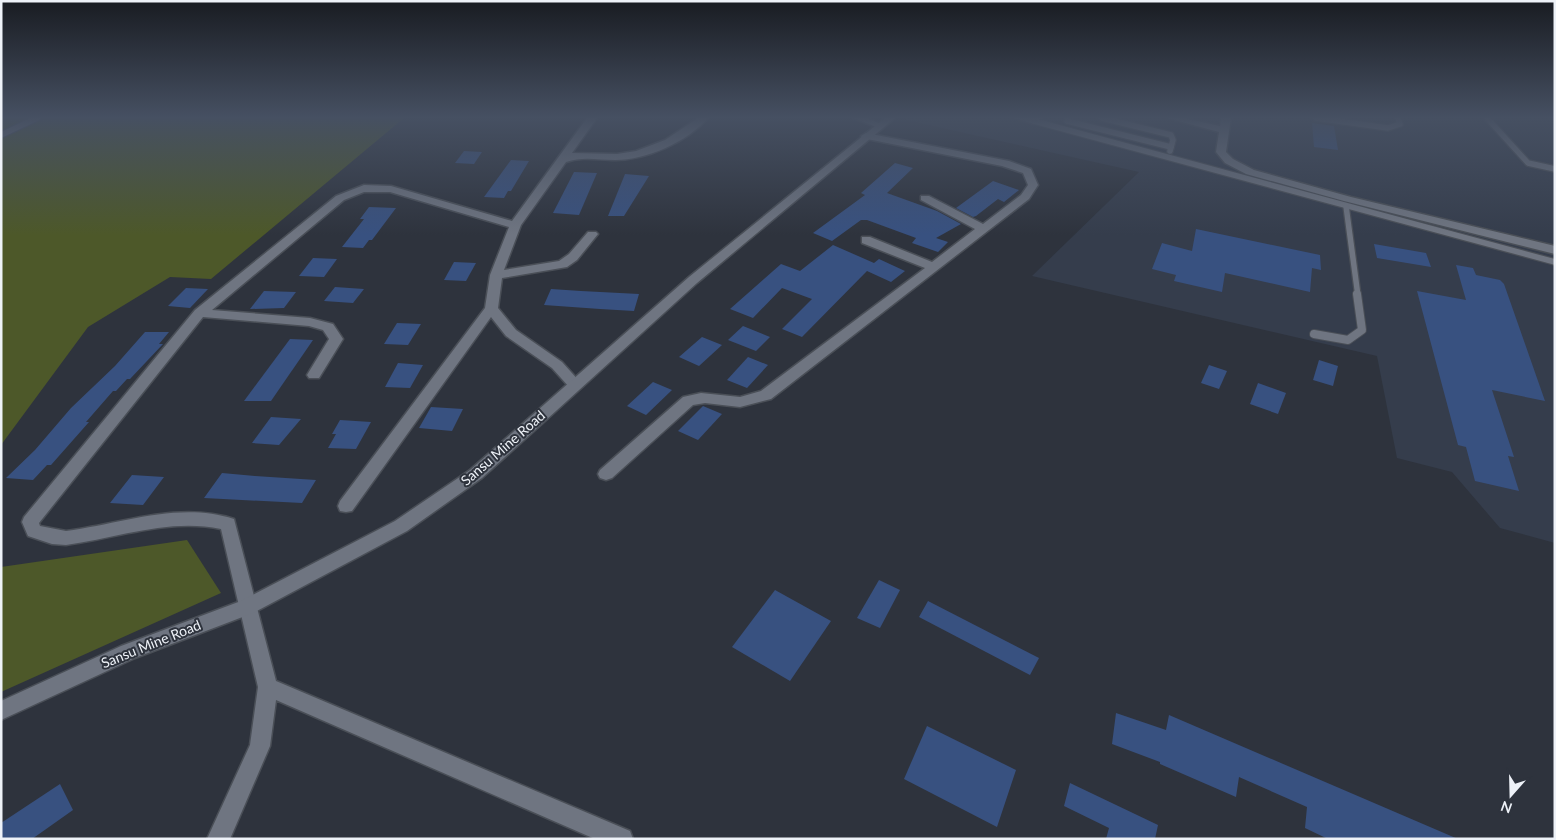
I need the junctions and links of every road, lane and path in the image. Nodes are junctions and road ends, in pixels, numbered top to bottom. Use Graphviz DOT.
graph roads {
  1 [pos="562,157"];
  2 [pos="571,157"];
  3 [pos="841,157"];
  4 [pos="975,157"];
  5 [pos="1168,157"];
  6 [pos="1224,157"];
  7 [pos="1523,157"];
  8 [pos="560,160"];
  9 [pos="1555,169"];
  10 [pos="925,198"];
  11 [pos="1346,206"];
  12 [pos="515,225"];
  13 [pos="984,229"];
  14 [pos="592,234"];
  15 [pos="866,240"];
  16 [pos="1555,250"];
  17 [pos="1555,262"];
  18 [pos="934,267"];
  19 [pos="496,275"];
  20 [pos="491,308"];
  21 [pos="200,314"];
  22 [pos="1314,334"];
  23 [pos="314,375"];
  24 [pos="575,385"];
  25 [pos="606,474"];
  26 [pos="346,506"];
  27 [pos="247,607"];
  28 [pos="268,687"];
  29 [pos="1,712"];
  30 [pos="218,839"];
  31 [pos="622,839"];
  1 -- 8 [label="street"];
  2 -- 8 [label="street"];
  3 -- 24 [label="street, Sansu Mine Road"];
  4 -- 13 [label="street"];
  5 -- 11 [label="lane"];
  6 -- 16 [label="street"];
  7 -- 9 [label="lane"];
  8 -- 12 [label="street"];
  10 -- 13 [label="street"];
  11 -- 17 [label="lane"];
  11 -- 22 [label="lane"];
  12 -- 19 [label="street"];
  12 -- 21 [label="street"];
  13 -- 18 [label="street"];
  14 -- 19 [label="street"];
  15 -- 18 [label="street"];
  18 -- 25 [label="street"];
  19 -- 20 [label="street"];
  20 -- 24 [label="street"];
  20 -- 26 [label="street"];
  21 -- 23 [label="street"];
  21 -- 27 [label="street"];
  24 -- 27 [label="street, Sansu Mine Road"];
  27 -- 28 [label="street"];
  27 -- 29 [label="street, Sansu Mine Road"];
  28 -- 30 [label="street"];
  28 -- 31 [label="street"];
}
